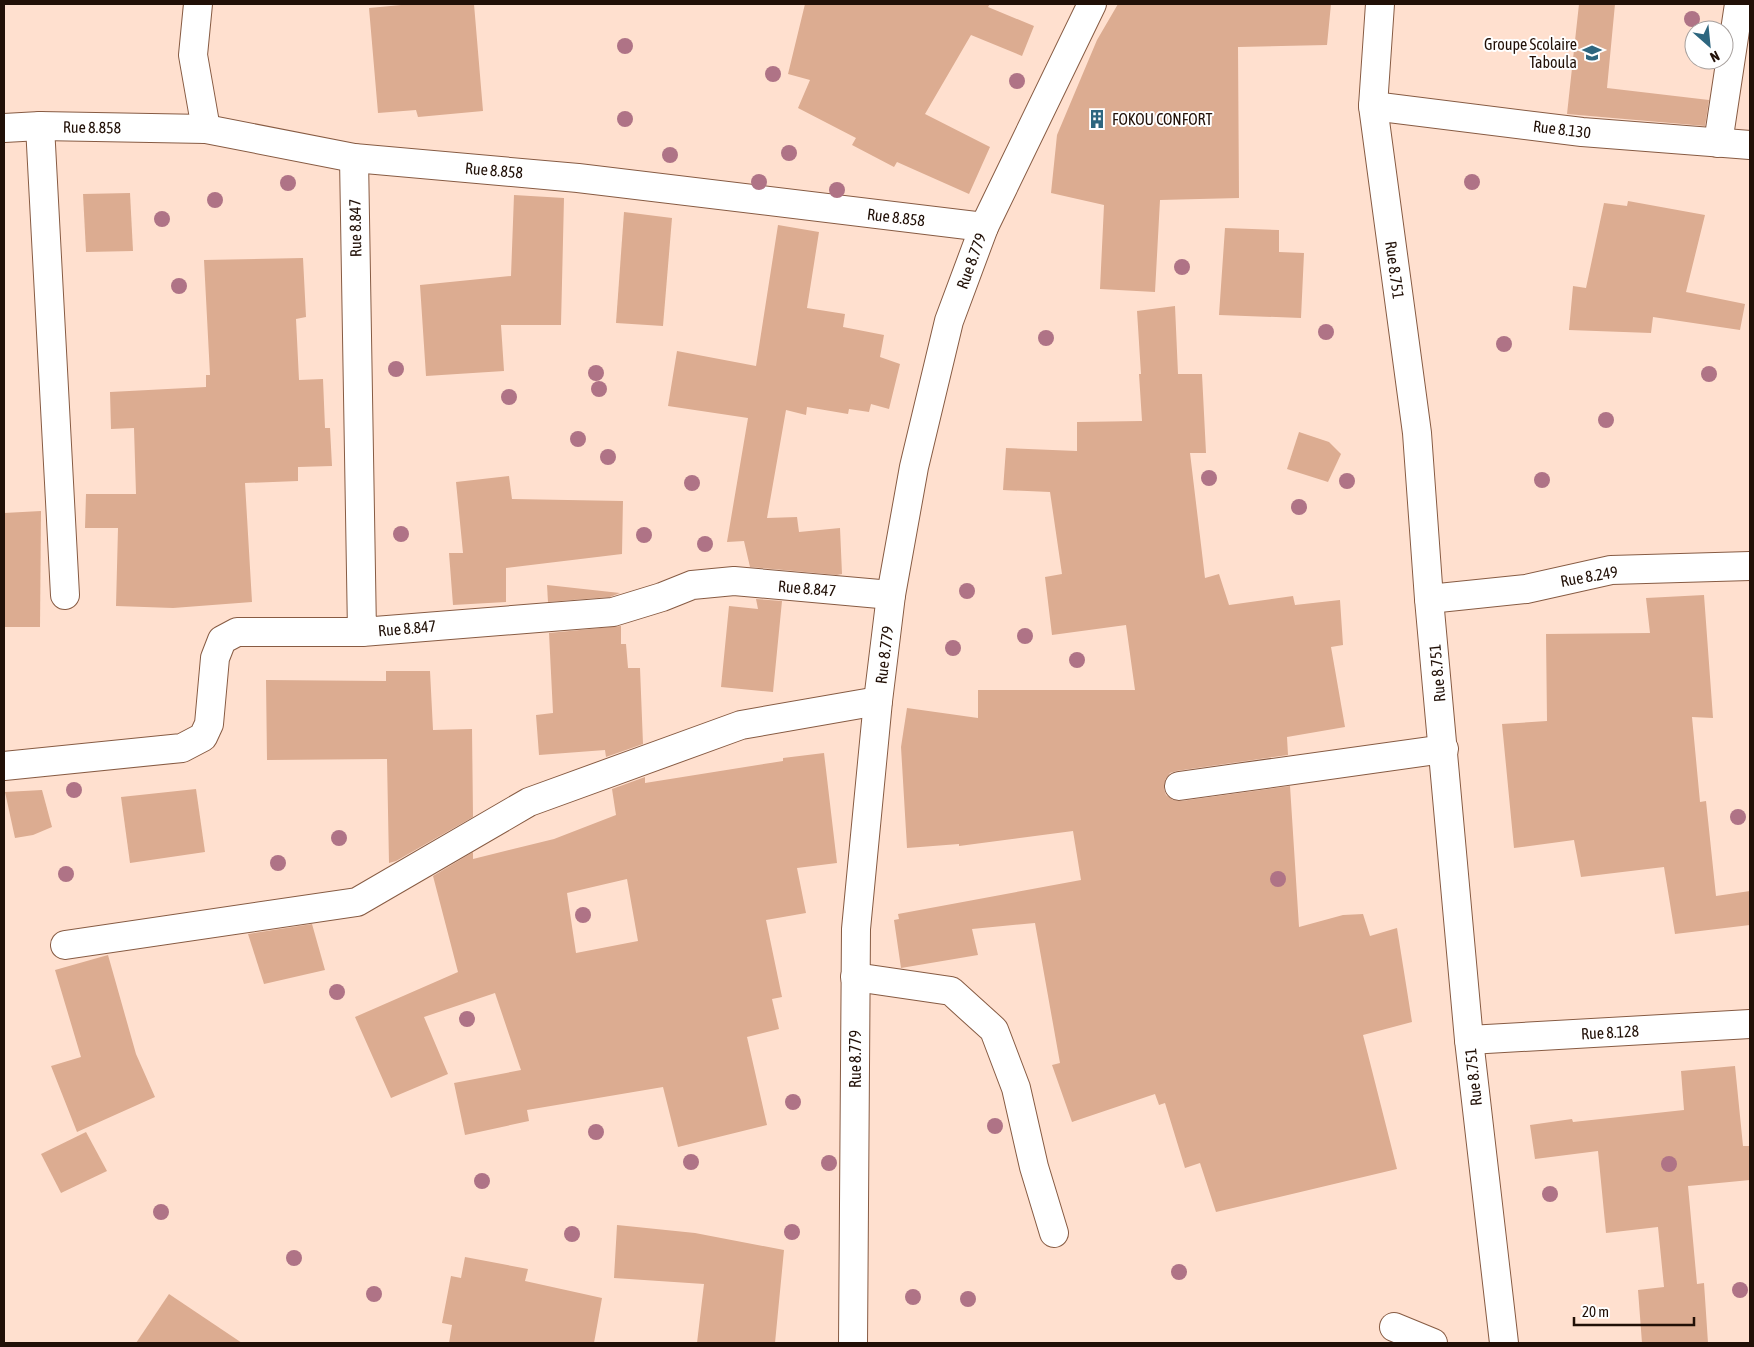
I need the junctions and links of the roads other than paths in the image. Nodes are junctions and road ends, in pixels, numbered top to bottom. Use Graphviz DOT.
graph roads {
  1 [pos="198,4"];
  2 [pos="1092,4"];
  3 [pos="1380,4"];
  4 [pos="1739,4"];
  5 [pos="1374,106"];
  6 [pos="40,126"];
  7 [pos="4,128"];
  8 [pos="206,129"];
  9 [pos="1718,143"];
  10 [pos="1750,145"];
  11 [pos="354,158"];
  12 [pos="984,227"];
  13 [pos="1750,566"];
  14 [pos="65,594"];
  15 [pos="891,595"];
  16 [pos="1430,599"];
  17 [pos="362,632"];
  18 [pos="878,701"];
  19 [pos="1444,749"];
  20 [pos="4,766"];
  21 [pos="1179,786"];
  22 [pos="65,945"];
  23 [pos="856,977"];
  24 [pos="1750,1024"];
  25 [pos="1469,1040"];
  26 [pos="1054,1233"];
  27 [pos="1394,1327"];
  28 [pos="853,1343"];
  29 [pos="1434,1343"];
  30 [pos="1504,1343"];
  1 -- 8 [label="street"];
  2 -- 12 [label="street, Rue 8.779"];
  3 -- 5 [label="street, Rue 8.751"];
  4 -- 9 [label="street"];
  5 -- 9 [label="street, Rue 8.130"];
  5 -- 16 [label="street, Rue 8.751"];
  6 -- 7 [label="street, Rue 8.858"];
  6 -- 8 [label="street, Rue 8.858"];
  6 -- 14 [label="street"];
  8 -- 11 [label="street, Rue 8.858"];
  9 -- 10 [label="street, Rue 8.130"];
  11 -- 12 [label="street, Rue 8.858"];
  11 -- 17 [label="street, Rue 8.847"];
  12 -- 15 [label="street, Rue 8.779"];
  13 -- 16 [label="street, Rue 8.249"];
  15 -- 17 [label="street, Rue 8.847"];
  15 -- 18 [label="street, Rue 8.779"];
  16 -- 19 [label="street, Rue 8.751"];
  17 -- 20 [label="street"];
  18 -- 22 [label="street"];
  18 -- 23 [label="street, Rue 8.779"];
  19 -- 21 [label="street"];
  19 -- 25 [label="street, Rue 8.751"];
  23 -- 26 [label="street"];
  23 -- 28 [label="street, Rue 8.779"];
  24 -- 25 [label="street, Rue 8.128"];
  25 -- 30 [label="street, Rue 8.751"];
  27 -- 29 [label="street"];
}
